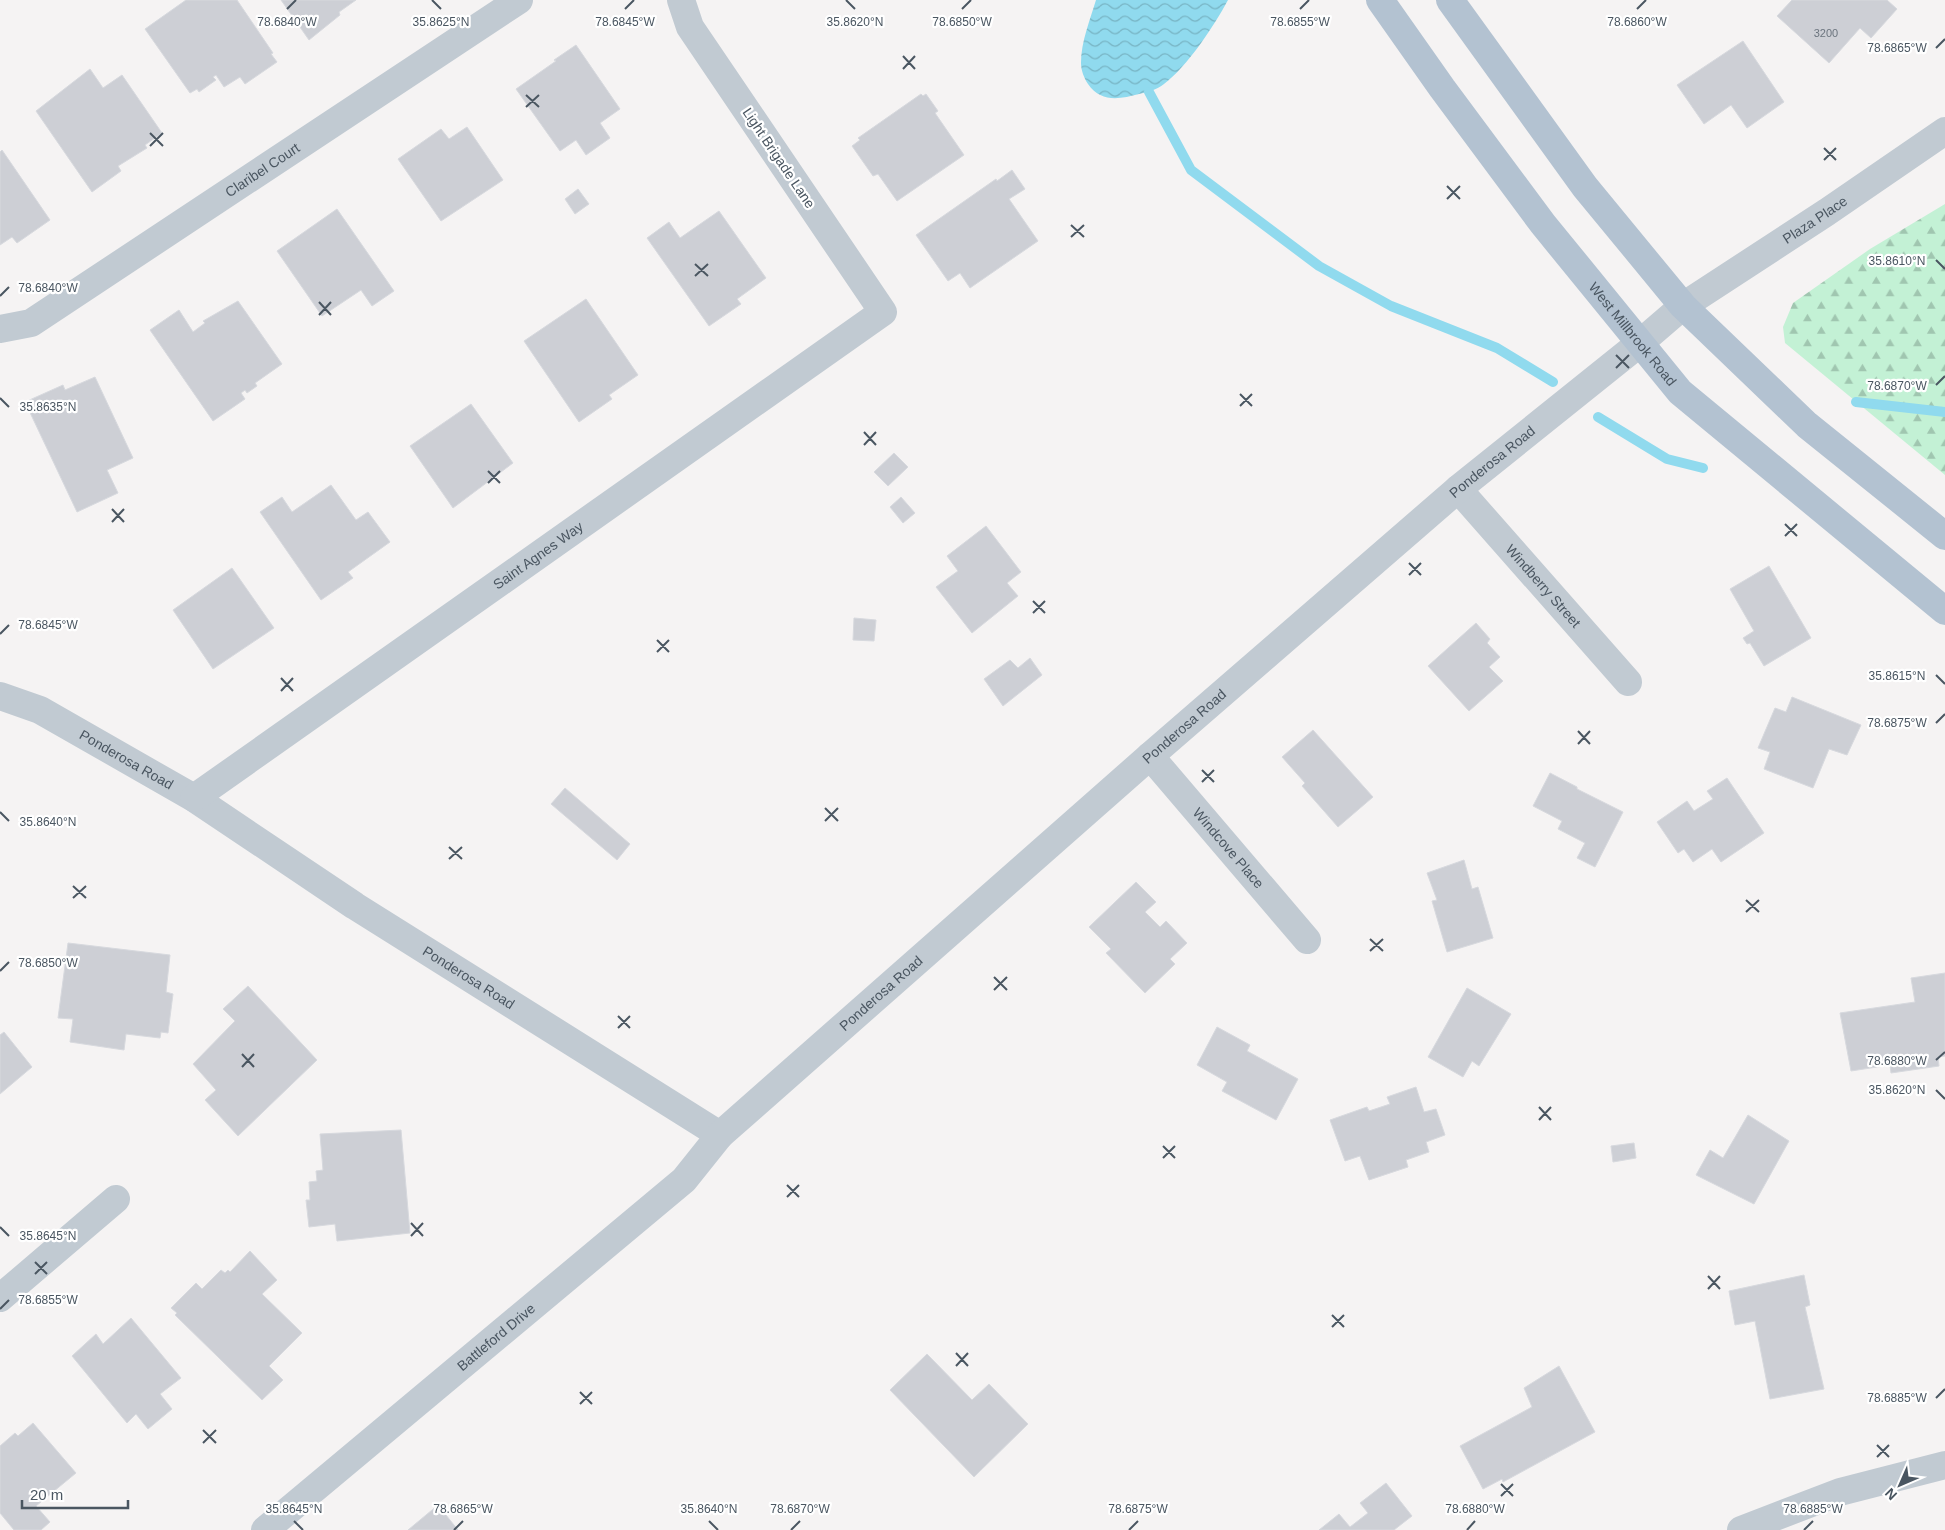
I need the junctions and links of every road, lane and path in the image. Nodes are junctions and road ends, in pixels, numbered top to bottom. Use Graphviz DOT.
graph roads {
  1 [pos="519,0"];
  2 [pos="681,0"];
  3 [pos="1380,0"];
  4 [pos="1450,0"];
  5 [pos="1945,131"];
  6 [pos="1683,306"];
  7 [pos="884,312"];
  8 [pos="0,329"];
  9 [pos="1640,343"];
  10 [pos="1458,489"];
  11 [pos="1945,536"];
  12 [pos="1945,611"];
  13 [pos="1628,682"];
  14 [pos="0,696"];
  15 [pos="1150,756"];
  16 [pos="194,798"];
  17 [pos="1308,940"];
  18 [pos="720,1135"];
  19 [pos="116,1199"];
  20 [pos="0,1298"];
  21 [pos="1945,1465"];
  22 [pos="265,1530"];
  23 [pos="1741,1530"];
  1 -- 8 [label="street, Claribel Court"];
  2 -- 7 [label="street, Light Brigade Lane"];
  3 -- 9 [label="main road, West Millbrook Road"];
  4 -- 6 [label="main road"];
  5 -- 6 [label="street, Plaza Place"];
  6 -- 9 [label="street, Ponderosa Road"];
  6 -- 11 [label="main road"];
  7 -- 16 [label="street, Saint Agnes Way"];
  9 -- 10 [label="street, Ponderosa Road"];
  9 -- 12 [label="main road, West Millbrook Road"];
  10 -- 13 [label="street, Windberry Street"];
  10 -- 15 [label="street, Ponderosa Road"];
  14 -- 16 [label="street, Ponderosa Road"];
  15 -- 17 [label="street, Windcove Place"];
  15 -- 18 [label="street, Ponderosa Road"];
  16 -- 18 [label="street, Ponderosa Road"];
  18 -- 22 [label="street, Battleford Drive"];
  19 -- 20 [label="street"];
  21 -- 23 [label="street"];
}
